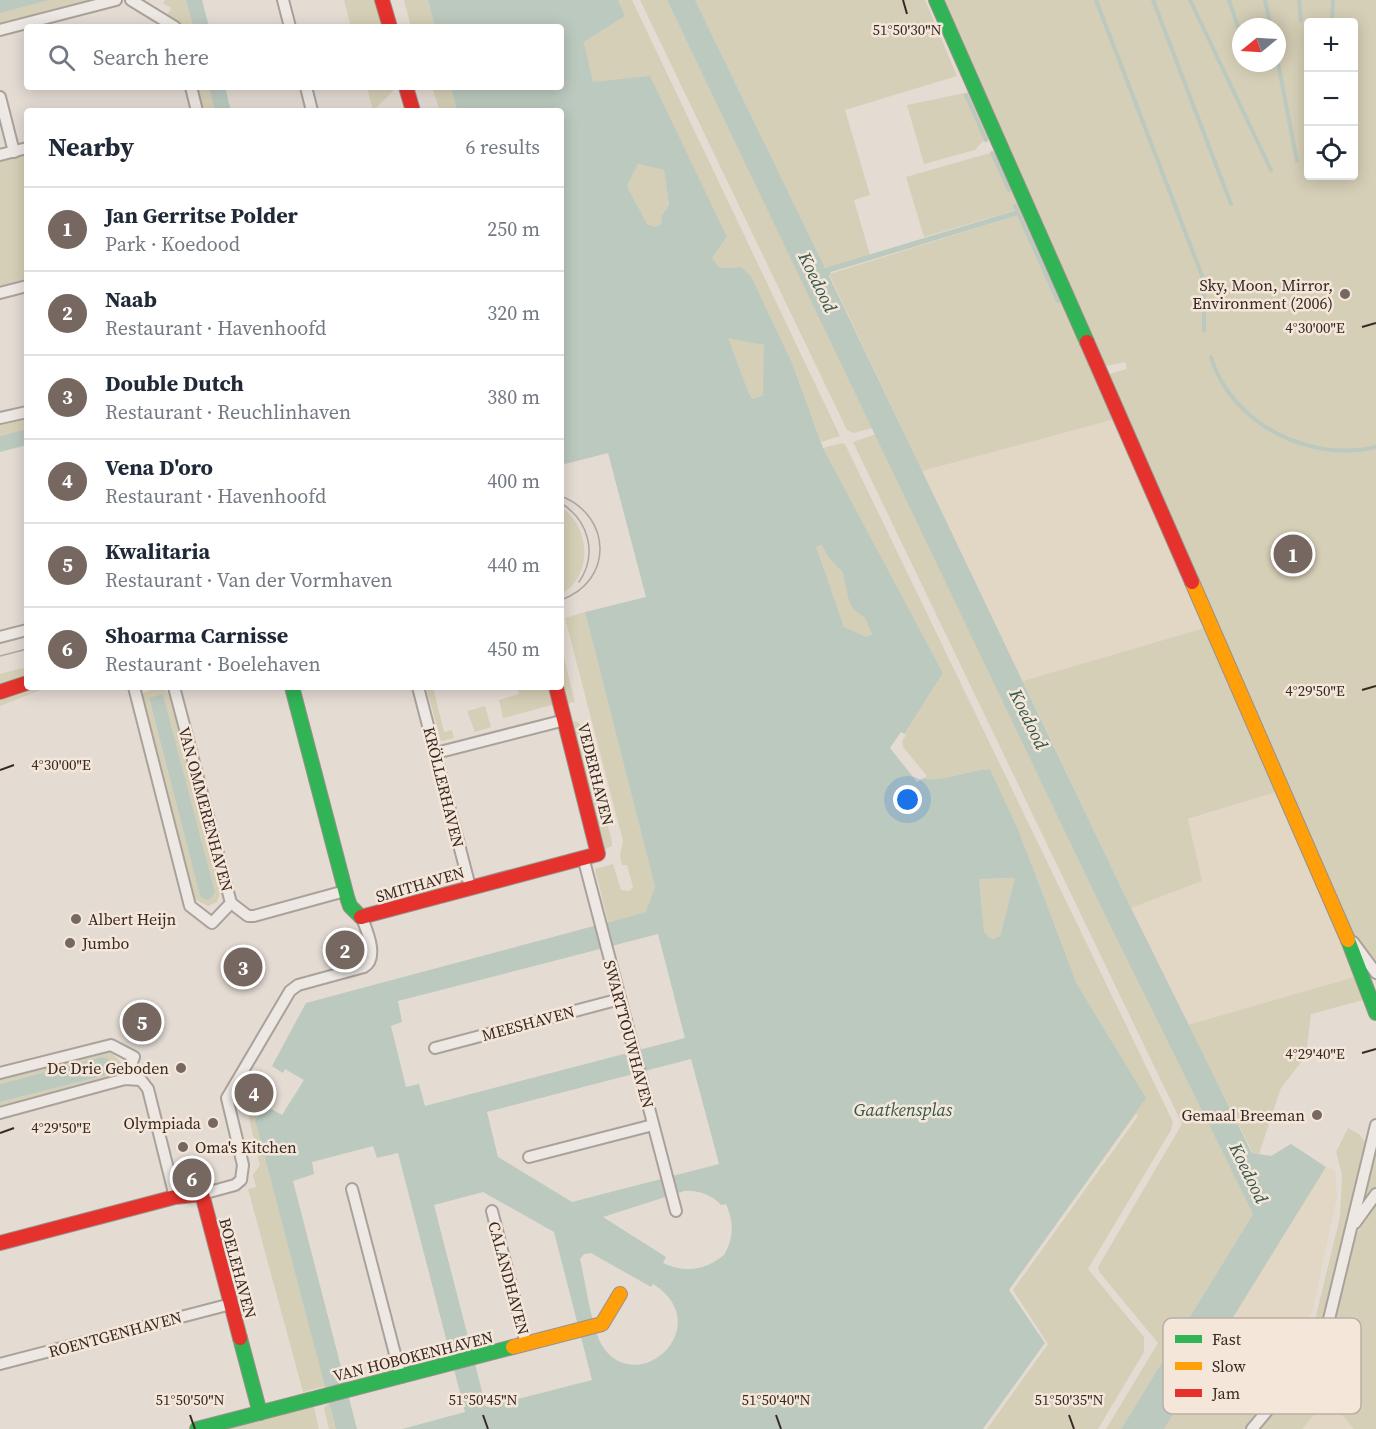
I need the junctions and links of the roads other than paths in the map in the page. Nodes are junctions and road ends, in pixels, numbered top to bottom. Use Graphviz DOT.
graph roads {
  1 [pos="116,0"];
  2 [pos="130,0"];
  3 [pos="283,0"];
  4 [pos="382,0"];
  5 [pos="936,0"];
  6 [pos="170,24"];
  7 [pos="289,24"];
  8 [pos="389,24"];
  9 [pos="0,30"];
  10 [pos="192,90"];
  11 [pos="307,90"];
  12 [pos="407,90"];
  13 [pos="0,97"];
  14 [pos="197,108"];
  15 [pos="311,108"];
  16 [pos="412,108"];
  17 [pos="24,149"];
  18 [pos="14,152"];
  19 [pos="0,155"];
  20 [pos="24,287"];
  21 [pos="0,293"];
  22 [pos="24,412"];
  23 [pos="0,418"];
  24 [pos="24,631"];
  25 [pos="0,637"];
  26 [pos="24,684"];
  27 [pos="136,690"];
  28 [pos="175,690"];
  29 [pos="293,690"];
  30 [pos="419,690"];
  31 [pos="557,690"];
  32 [pos="0,692"];
  33 [pos="565,720"];
  34 [pos="436,753"];
  35 [pos="583,857"];
  36 [pos="470,887"];
  37 [pos="345,891"];
  38 [pos="231,903"];
  39 [pos="362,918"];
  40 [pos="1346,934"];
  41 [pos="1376,973"];
  42 [pos="620,999"];
  43 [pos="1376,1013"];
  44 [pos="435,1047"];
  45 [pos="0,1073"];
  46 [pos="125,1078"];
  47 [pos="0,1113"];
  48 [pos="653,1125"];
  49 [pos="1376,1125"];
  50 [pos="529,1157"];
  51 [pos="352,1189"];
  52 [pos="202,1194"];
  53 [pos="1376,1194"];
  54 [pos="175,1197"];
  55 [pos="492,1211"];
  56 [pos="676,1212"];
  57 [pos="1353,1225"];
  58 [pos="0,1243"];
  59 [pos="620,1294"];
  60 [pos="231,1304"];
  61 [pos="1330,1318"];
  62 [pos="526,1344"];
  63 [pos="0,1364"];
  64 [pos="401,1377"];
  65 [pos="260,1413"];
  66 [pos="1265,1414"];
  67 [pos="197,1429"];
  68 [pos="1252,1429"];
  1 -- 9 [label="street"];
  2 -- 6 [label="street"];
  3 -- 7 [label="street"];
  4 -- 8 [label="street"];
  5 -- 40 [label="street"];
  10 -- 14 [label="street"];
  11 -- 15 [label="street"];
  12 -- 16 [label="street"];
  13 -- 18 [label="street"];
  17 -- 18 [label="street"];
  18 -- 19 [label="street"];
  20 -- 21 [label="street"];
  22 -- 23 [label="street"];
  24 -- 25 [label="street"];
  26 -- 32 [label="street"];
  27 -- 38 [label="street, VAN OMMERENHAVEN"];
  28 -- 38 [label="street, VAN OMMERENHAVEN"];
  29 -- 37 [label="street, SMITHAVEN"];
  30 -- 34 [label="street, KRÖLLERHAVEN"];
  31 -- 33 [label="street, VEDERHAVEN"];
  33 -- 34 [label="street"];
  33 -- 35 [label="street, VEDERHAVEN"];
  34 -- 36 [label="street, KRÖLLERHAVEN"];
  35 -- 36 [label="street, SMITHAVEN"];
  35 -- 42 [label="street, SWARTTOUWHAVEN"];
  36 -- 39 [label="street, SMITHAVEN"];
  37 -- 38 [label="street"];
  37 -- 39 [label="street, SMITHAVEN"];
  39 -- 52 [label="street"];
  40 -- 41 [label="street"];
  40 -- 43 [label="street"];
  42 -- 44 [label="street, MEESHAVEN"];
  42 -- 48 [label="street, SWARTTOUWHAVEN"];
  45 -- 46 [label="street"];
  46 -- 47 [label="street"];
  46 -- 54 [label="street"];
  48 -- 50 [label="street"];
  48 -- 56 [label="street, SWARTTOUWHAVEN"];
  49 -- 57 [label="street"];
  51 -- 64 [label="street"];
  52 -- 54 [label="street"];
  52 -- 60 [label="street, BOELEHAVEN"];
  53 -- 57 [label="street"];
  54 -- 58 [label="street"];
  55 -- 62 [label="street, CALANDHAVEN"];
  57 -- 61 [label="street"];
  59 -- 62 [label="street, VAN HOBOKENHAVEN"];
  60 -- 63 [label="street, ROENTGENHAVEN"];
  60 -- 65 [label="street, BOELEHAVEN"];
  62 -- 64 [label="street, VAN HOBOKENHAVEN"];
  64 -- 65 [label="street, VAN HOBOKENHAVEN"];
  65 -- 67 [label="street, VAN HOBOKENHAVEN"];
  66 -- 68 [label="street"];
}
